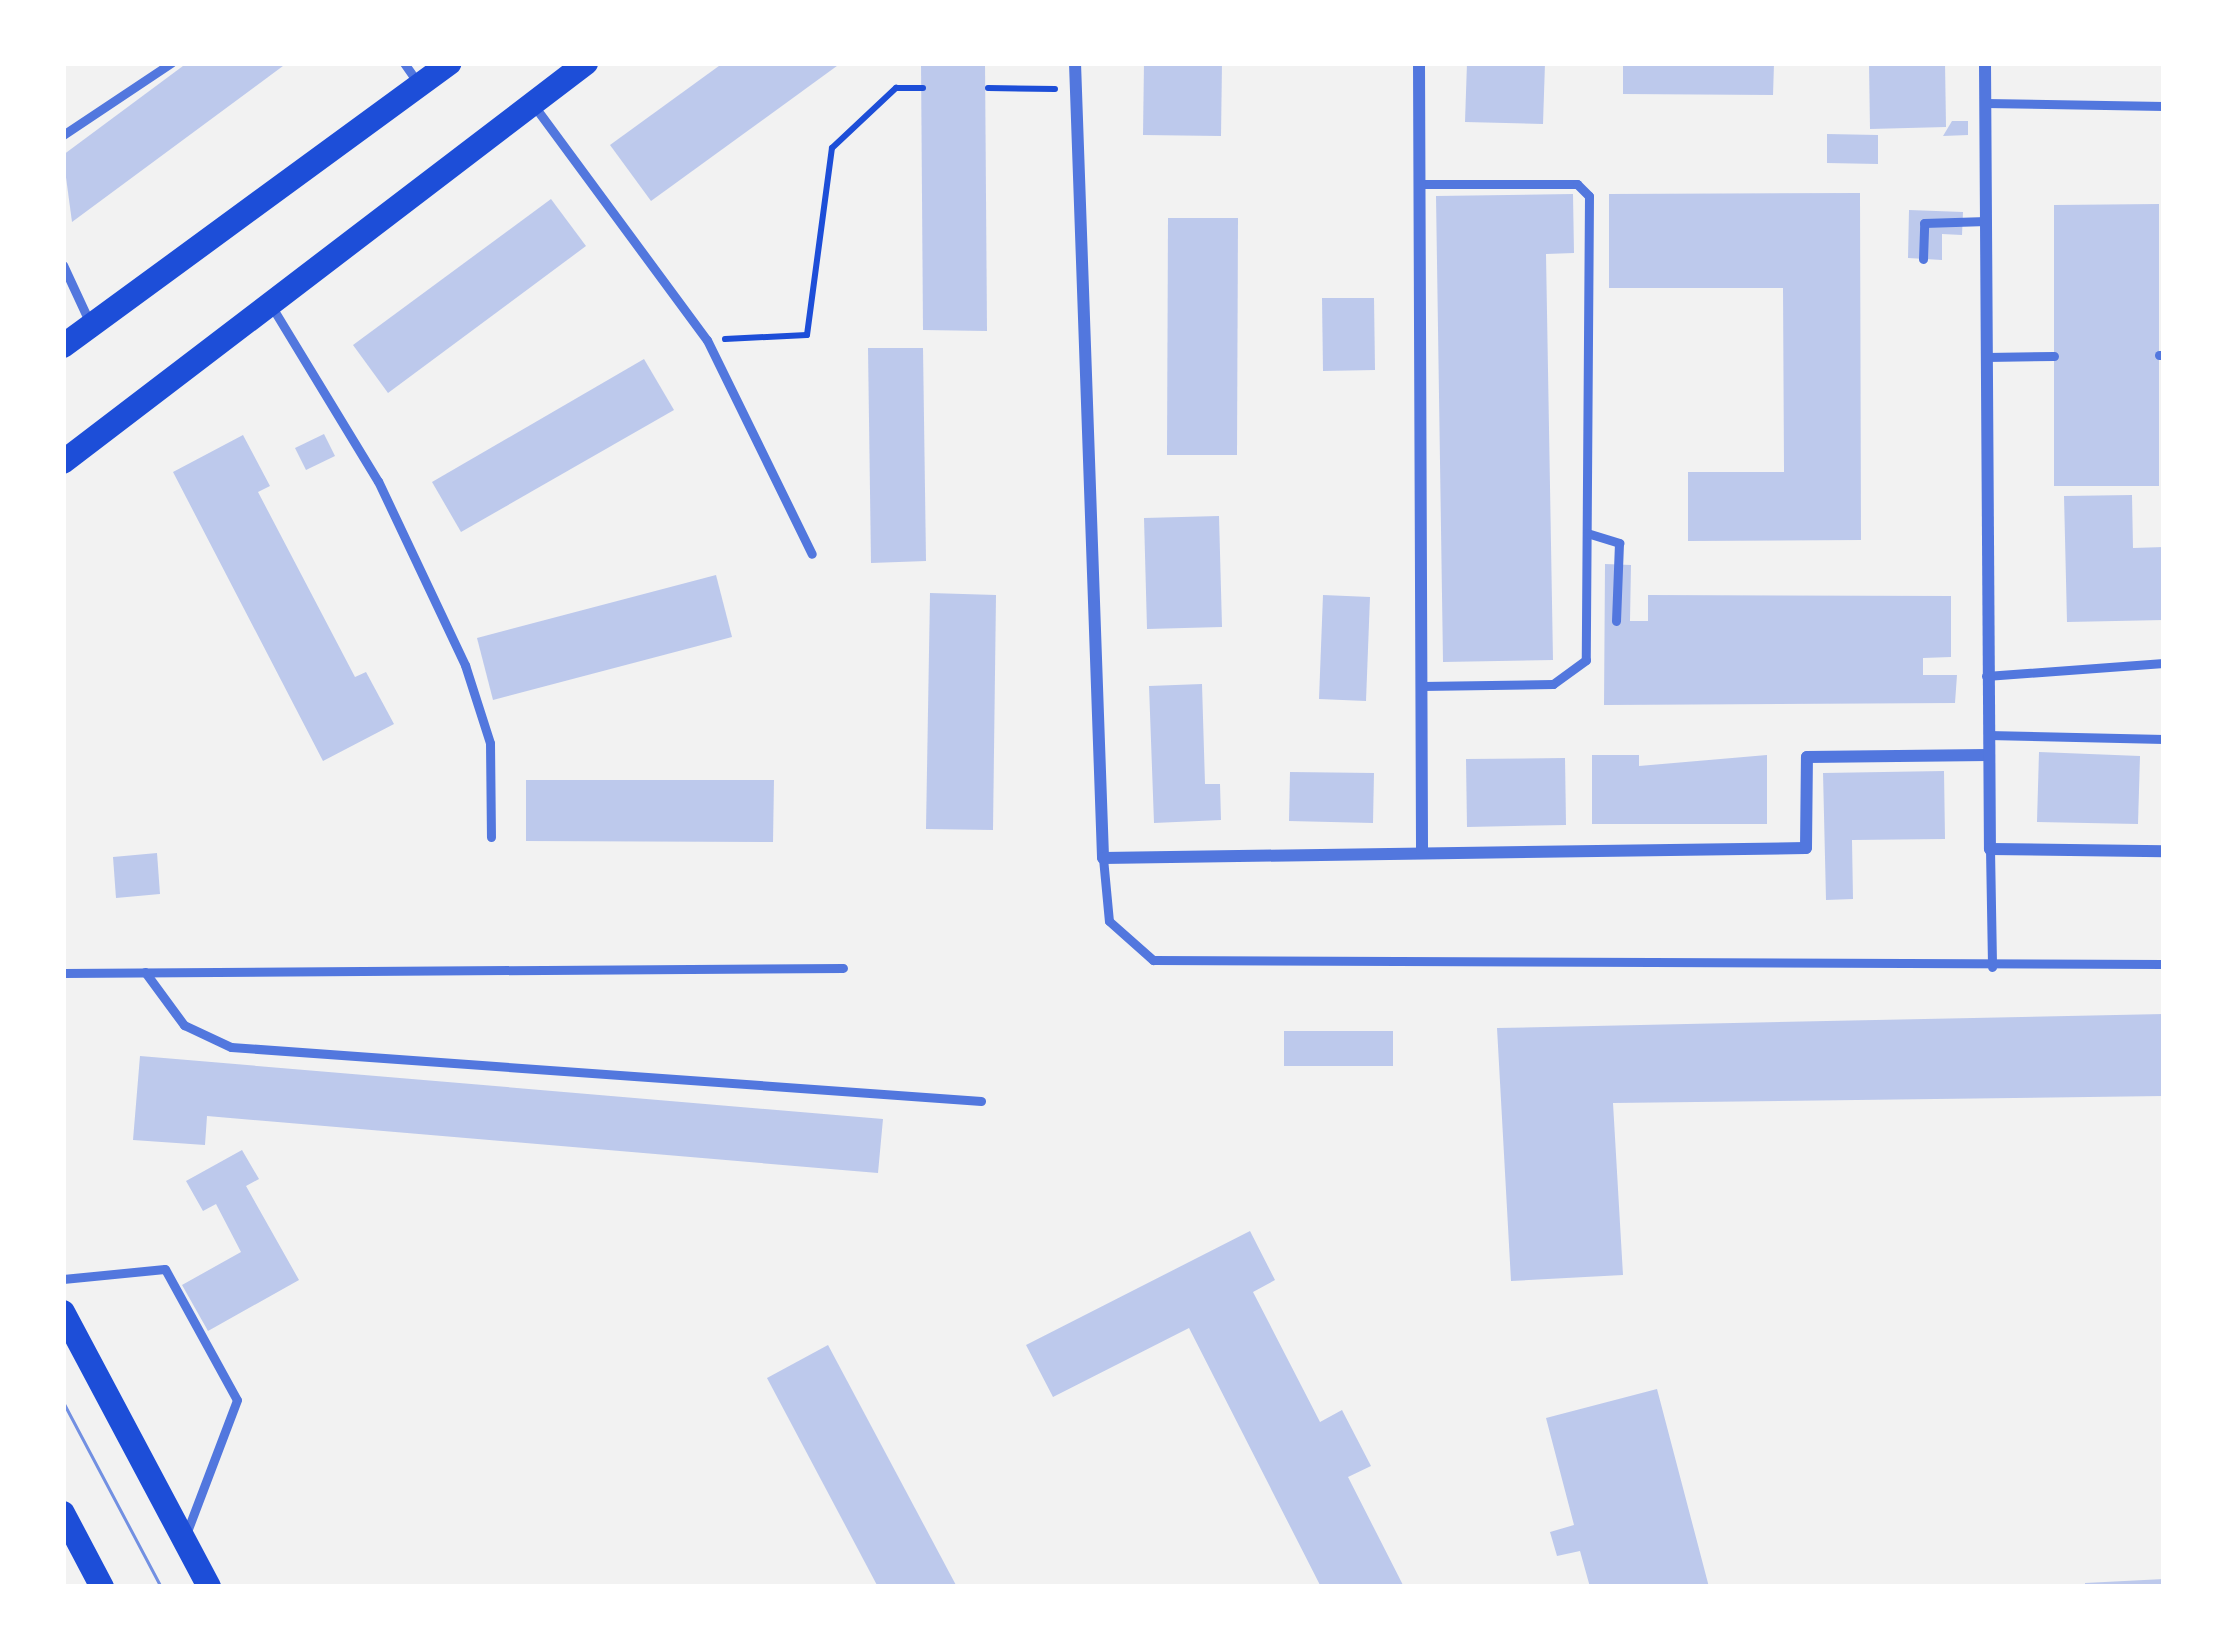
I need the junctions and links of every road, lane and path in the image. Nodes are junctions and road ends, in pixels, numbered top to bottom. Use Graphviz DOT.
graph roads {
  1 [pos="171,63"];
  2 [pos="404,63"];
  3 [pos="449,63"];
  4 [pos="586,63"];
  5 [pos="1075,63"];
  6 [pos="1419,63"];
  7 [pos="1985,63"];
  8 [pos="420,85"];
  9 [pos="923,88"];
  10 [pos="988,88"];
  11 [pos="1076,89"];
  12 [pos="531,103"];
  13 [pos="1985,103"];
  14 [pos="2164,106"];
  15 [pos="63,135"];
  16 [pos="1420,184"];
  17 [pos="1986,221"];
  18 [pos="1923,259"];
  19 [pos="63,265"];
  20 [pos="270,304"];
  21 [pos="92,326"];
  22 [pos="707,340"];
  23 [pos="63,346"];
  24 [pos="2054,356"];
  25 [pos="1986,357"];
  26 [pos="63,462"];
  27 [pos="1587,533"];
  28 [pos="812,554"];
  29 [pos="1616,621"];
  30 [pos="2164,663"];
  31 [pos="1987,676"];
  32 [pos="1421,686"];
  33 [pos="1988,735"];
  34 [pos="2164,739"];
  35 [pos="1988,754"];
  36 [pos="491,837"];
  37 [pos="1990,849"];
  38 [pos="2164,851"];
  39 [pos="1422,853"];
  40 [pos="1103,858"];
  41 [pos="2164,964"];
  42 [pos="1992,967"];
  43 [pos="843,968"];
  44 [pos="145,972"];
  45 [pos="63,973"];
  46 [pos="981,1101"];
  47 [pos="63,1279"];
  48 [pos="63,1312"];
  49 [pos="63,1513"];
  50 [pos="184,1539"];
  51 [pos="102,1587"];
  52 [pos="209,1587"];
  1 -- 15 [label="lane"];
  2 -- 8 [label="lane"];
  3 -- 8 [label="main road"];
  4 -- 12 [label="main road"];
  5 -- 11 [label="street"];
  6 -- 16 [label="street"];
  7 -- 13 [label="street"];
  8 -- 21 [label="main road"];
  9 -- 22 [label="path"];
  10 -- 11 [label="path"];
  11 -- 40 [label="street"];
  12 -- 20 [label="main road"];
  12 -- 22 [label="lane"];
  13 -- 14 [label="lane"];
  13 -- 17 [label="street"];
  16 -- 27 [label="lane"];
  16 -- 32 [label="street"];
  17 -- 18 [label="lane"];
  17 -- 25 [label="street"];
  19 -- 21 [label="lane"];
  20 -- 26 [label="main road"];
  20 -- 36 [label="lane"];
  21 -- 23 [label="main road"];
  22 -- 28 [label="lane"];
  24 -- 25 [label="lane"];
  25 -- 31 [label="street"];
  27 -- 29 [label="lane"];
  27 -- 32 [label="lane"];
  30 -- 31 [label="lane"];
  31 -- 33 [label="street"];
  32 -- 39 [label="street"];
  33 -- 34 [label="lane"];
  33 -- 35 [label="street"];
  35 -- 37 [label="street"];
  35 -- 39 [label="street"];
  37 -- 38 [label="street"];
  37 -- 42 [label="lane"];
  39 -- 40 [label="street"];
  40 -- 42 [label="lane"];
  41 -- 42 [label="lane"];
  43 -- 44 [label="lane"];
  44 -- 45 [label="lane"];
  44 -- 46 [label="lane"];
  47 -- 50 [label="lane"];
  48 -- 50 [label="main road"];
  49 -- 51 [label="main road"];
  50 -- 52 [label="main road"];
}
